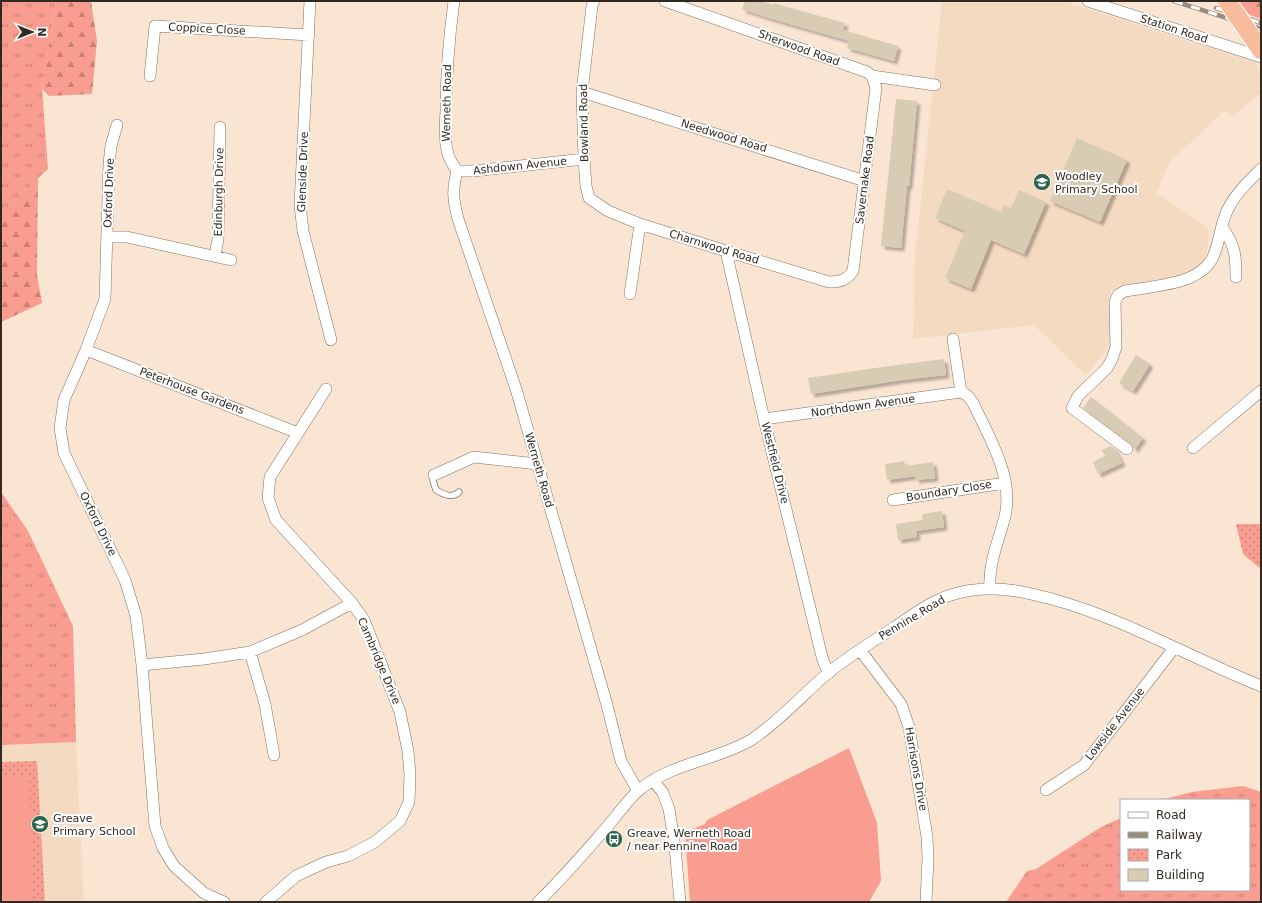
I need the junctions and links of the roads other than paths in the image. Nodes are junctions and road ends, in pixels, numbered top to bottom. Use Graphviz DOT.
graph roads {
  1 [pos="310,1"];
  2 [pos="454,1"];
  3 [pos="594,1"];
  4 [pos="665,1"];
  5 [pos="1088,1"];
  6 [pos="1226,1"];
  7 [pos="309,35"];
  8 [pos="1261,50"];
  9 [pos="1261,57"];
  10 [pos="150,76"];
  11 [pos="872,76"];
  12 [pos="935,85"];
  13 [pos="582,92"];
  14 [pos="117,125"];
  15 [pos="220,126"];
  16 [pos="584,159"];
  17 [pos="1261,169"];
  18 [pos="457,170"];
  19 [pos="865,181"];
  20 [pos="589,198"];
  21 [pos="640,224"];
  22 [pos="1222,227"];
  23 [pos="108,237"];
  24 [pos="726,251"];
  25 [pos="215,256"];
  26 [pos="232,260"];
  27 [pos="1236,277"];
  28 [pos="843,281"];
  29 [pos="630,294"];
  30 [pos="953,339"];
  31 [pos="331,340"];
  32 [pos="86,350"];
  33 [pos="326,389"];
  34 [pos="1261,391"];
  35 [pos="961,392"];
  36 [pos="764,419"];
  37 [pos="298,433"];
  38 [pos="1192,448"];
  39 [pos="1127,449"];
  40 [pos="537,464"];
  41 [pos="434,475"];
  42 [pos="1006,483"];
  43 [pos="460,492"];
  44 [pos="894,500"];
  45 [pos="990,588"];
  46 [pos="352,603"];
  47 [pos="1174,648"];
  48 [pos="860,650"];
  49 [pos="250,652"];
  50 [pos="142,665"];
  51 [pos="829,672"];
  52 [pos="1261,686"];
  53 [pos="274,755"];
  54 [pos="654,780"];
  55 [pos="1046,790"];
  56 [pos="638,791"];
  57 [pos="202,898"];
  58 [pos="224,902"];
  59 [pos="266,902"];
  60 [pos="538,902"];
  61 [pos="680,902"];
  62 [pos="926,902"];
  1 -- 7 [label="street, Glenside Drive"];
  2 -- 18 [label="street, Werneth Road"];
  3 -- 13 [label="street, Bowland Road"];
  4 -- 11 [label="street, Sherwood Road"];
  5 -- 9 [label="street, Station Road"];
  6 -- 8 [label="main road, bridge"];
  7 -- 10 [label="street, Coppice Close"];
  7 -- 31 [label="street, Glenside Drive"];
  11 -- 12 [label="street, Sherwood Road"];
  11 -- 19 [label="street, Savernake Road"];
  13 -- 16 [label="street, Bowland Road"];
  13 -- 19 [label="street, Needwood Road"];
  14 -- 23 [label="street, Oxford Drive"];
  15 -- 25 [label="street, Edinburgh Drive"];
  16 -- 18 [label="street, Ashdown Avenue"];
  16 -- 20 [label="street, Bowland Road"];
  17 -- 22 [label="street"];
  18 -- 40 [label="street, Werneth Road"];
  19 -- 28 [label="street, Savernake Road"];
  20 -- 21 [label="street, Charnwood Road"];
  21 -- 24 [label="street, Charnwood Road"];
  21 -- 29 [label="street"];
  22 -- 27 [label="street"];
  22 -- 39 [label="street"];
  23 -- 25 [label="street"];
  23 -- 32 [label="street, Oxford Drive"];
  24 -- 28 [label="street, Charnwood Road"];
  24 -- 36 [label="street, Westfield Drive"];
  25 -- 26 [label="street"];
  30 -- 35 [label="street"];
  32 -- 37 [label="street, Peterhouse Gardens"];
  32 -- 50 [label="street, Oxford Drive"];
  33 -- 37 [label="street, Cambridge Drive"];
  34 -- 38 [label="street"];
  35 -- 36 [label="street, Northdown Avenue"];
  35 -- 42 [label="street"];
  36 -- 51 [label="street, Westfield Drive"];
  37 -- 46 [label="street, Cambridge Drive"];
  40 -- 41 [label="street"];
  40 -- 56 [label="street, Werneth Road"];
  41 -- 43 [label="lane"];
  42 -- 44 [label="street, Boundary Close"];
  42 -- 45 [label="street"];
  45 -- 47 [label="street, Pennine Road"];
  45 -- 48 [label="street, Pennine Road"];
  46 -- 49 [label="street"];
  46 -- 59 [label="street, Cambridge Drive"];
  47 -- 52 [label="street, Pennine Road"];
  47 -- 55 [label="street, Lowside Avenue"];
  48 -- 51 [label="street, Pennine Road"];
  48 -- 62 [label="street, Harrisons Drive"];
  49 -- 50 [label="street"];
  49 -- 53 [label="street"];
  50 -- 57 [label="street, Oxford Drive"];
  51 -- 54 [label="street, Pennine Road"];
  54 -- 56 [label="street, Pennine Road"];
  54 -- 61 [label="street"];
  56 -- 60 [label="street"];
  57 -- 58 [label="street, Oxford Drive"];
}
